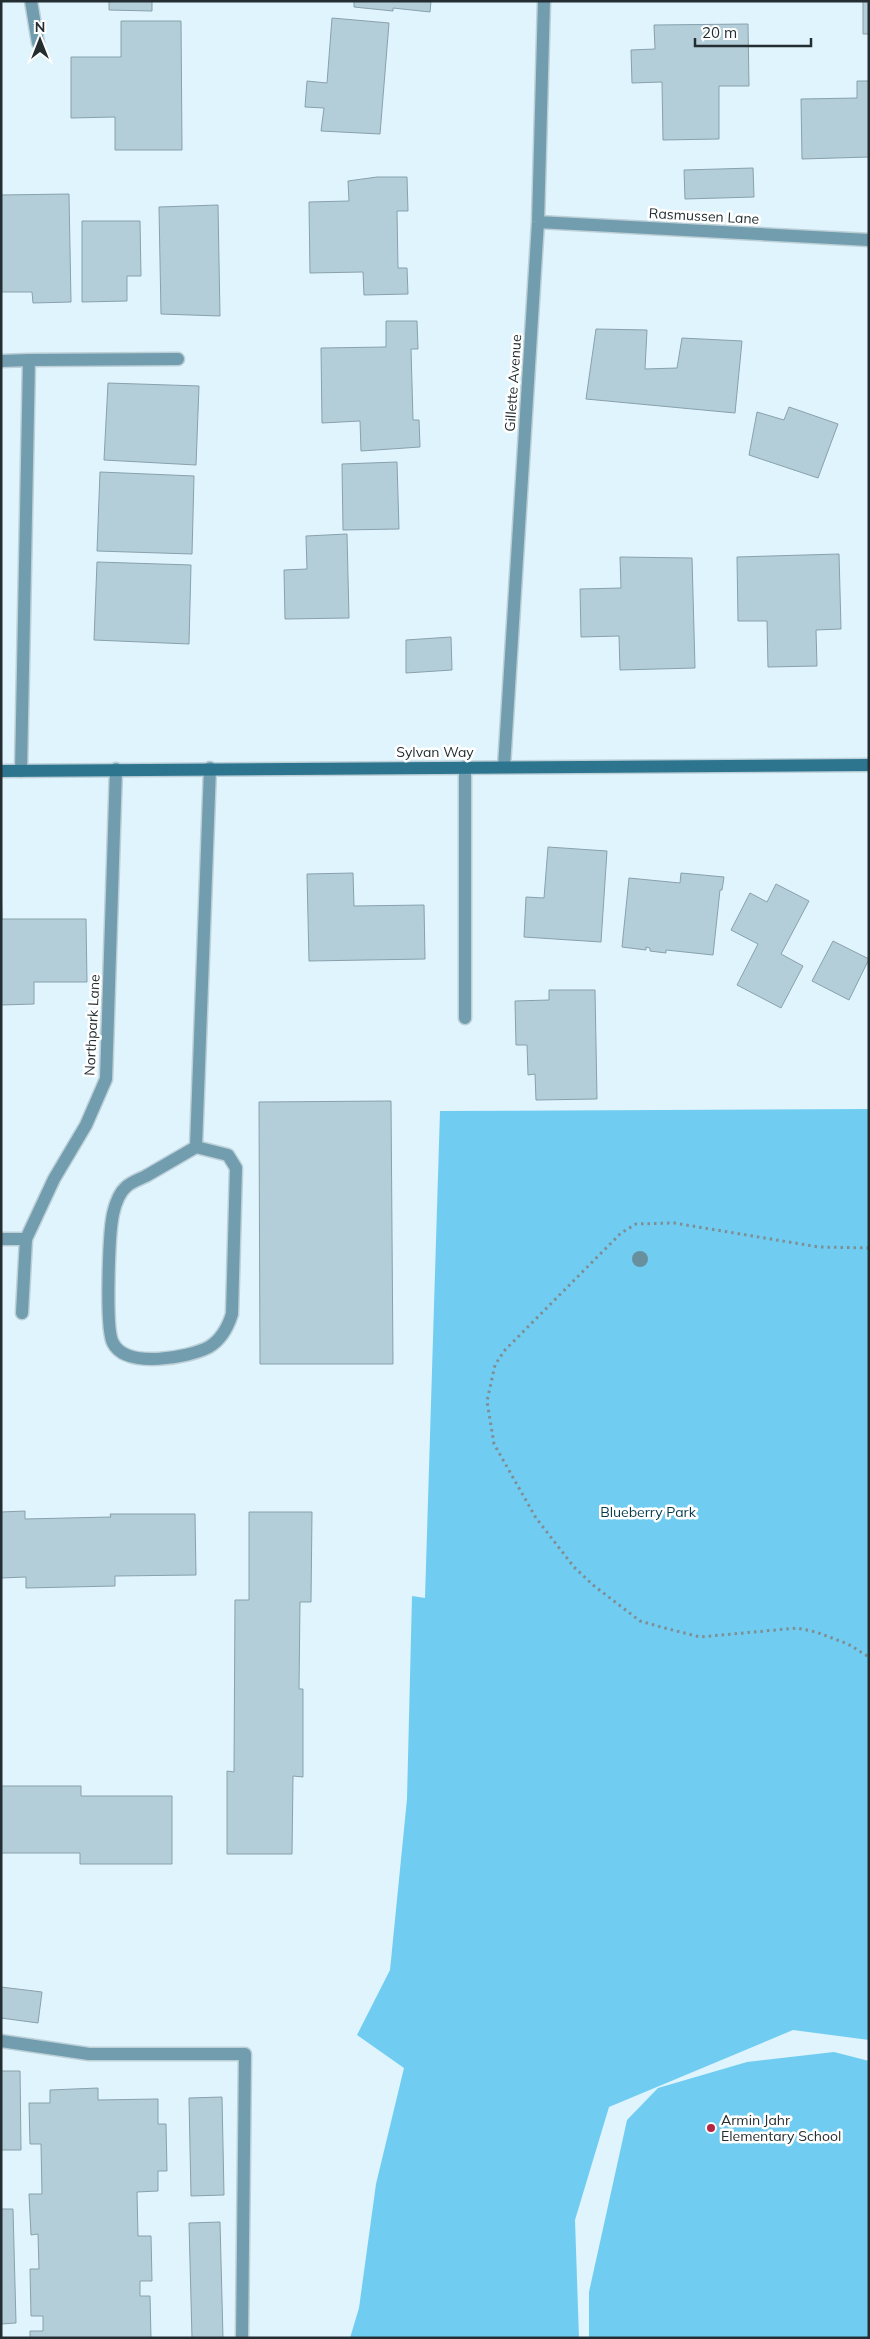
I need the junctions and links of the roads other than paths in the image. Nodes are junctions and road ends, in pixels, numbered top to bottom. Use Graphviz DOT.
graph roads {
  1 [pos="30,1"];
  2 [pos="544,1"];
  3 [pos="38,43"];
  4 [pos="538,222"];
  5 [pos="869,240"];
  6 [pos="178,359"];
  7 [pos="29,360"];
  8 [pos="1,361"];
  9 [pos="869,765"];
  10 [pos="465,767"];
  11 [pos="504,767"];
  12 [pos="210,768"];
  13 [pos="116,769"];
  14 [pos="1,772"];
  15 [pos="21,772"];
  16 [pos="465,1018"];
  17 [pos="196,1148"];
  18 [pos="1,1239"];
  19 [pos="26,1239"];
  20 [pos="22,1313"];
  21 [pos="1,2041"];
  22 [pos="242,2338"];
  1 -- 3 [label="street"];
  2 -- 4 [label="street, Gillette Avenue"];
  4 -- 5 [label="street, Rasmussen Lane"];
  4 -- 11 [label="street, Gillette Avenue"];
  6 -- 7 [label="street"];
  7 -- 8 [label="street"];
  7 -- 15 [label="street"];
  9 -- 11 [label="main road, Sylvan Way"];
  10 -- 11 [label="main road, Sylvan Way"];
  10 -- 12 [label="main road, Sylvan Way"];
  10 -- 16 [label="street"];
  12 -- 13 [label="main road, Sylvan Way"];
  12 -- 17 [label="street"];
  13 -- 15 [label="main road, Sylvan Way"];
  13 -- 19 [label="street, Northpark Lane"];
  14 -- 15 [label="main road, Sylvan Way"];
  17 -- 17 [label="street"];
  18 -- 19 [label="street"];
  19 -- 20 [label="street"];
  21 -- 22 [label="street"];
}
